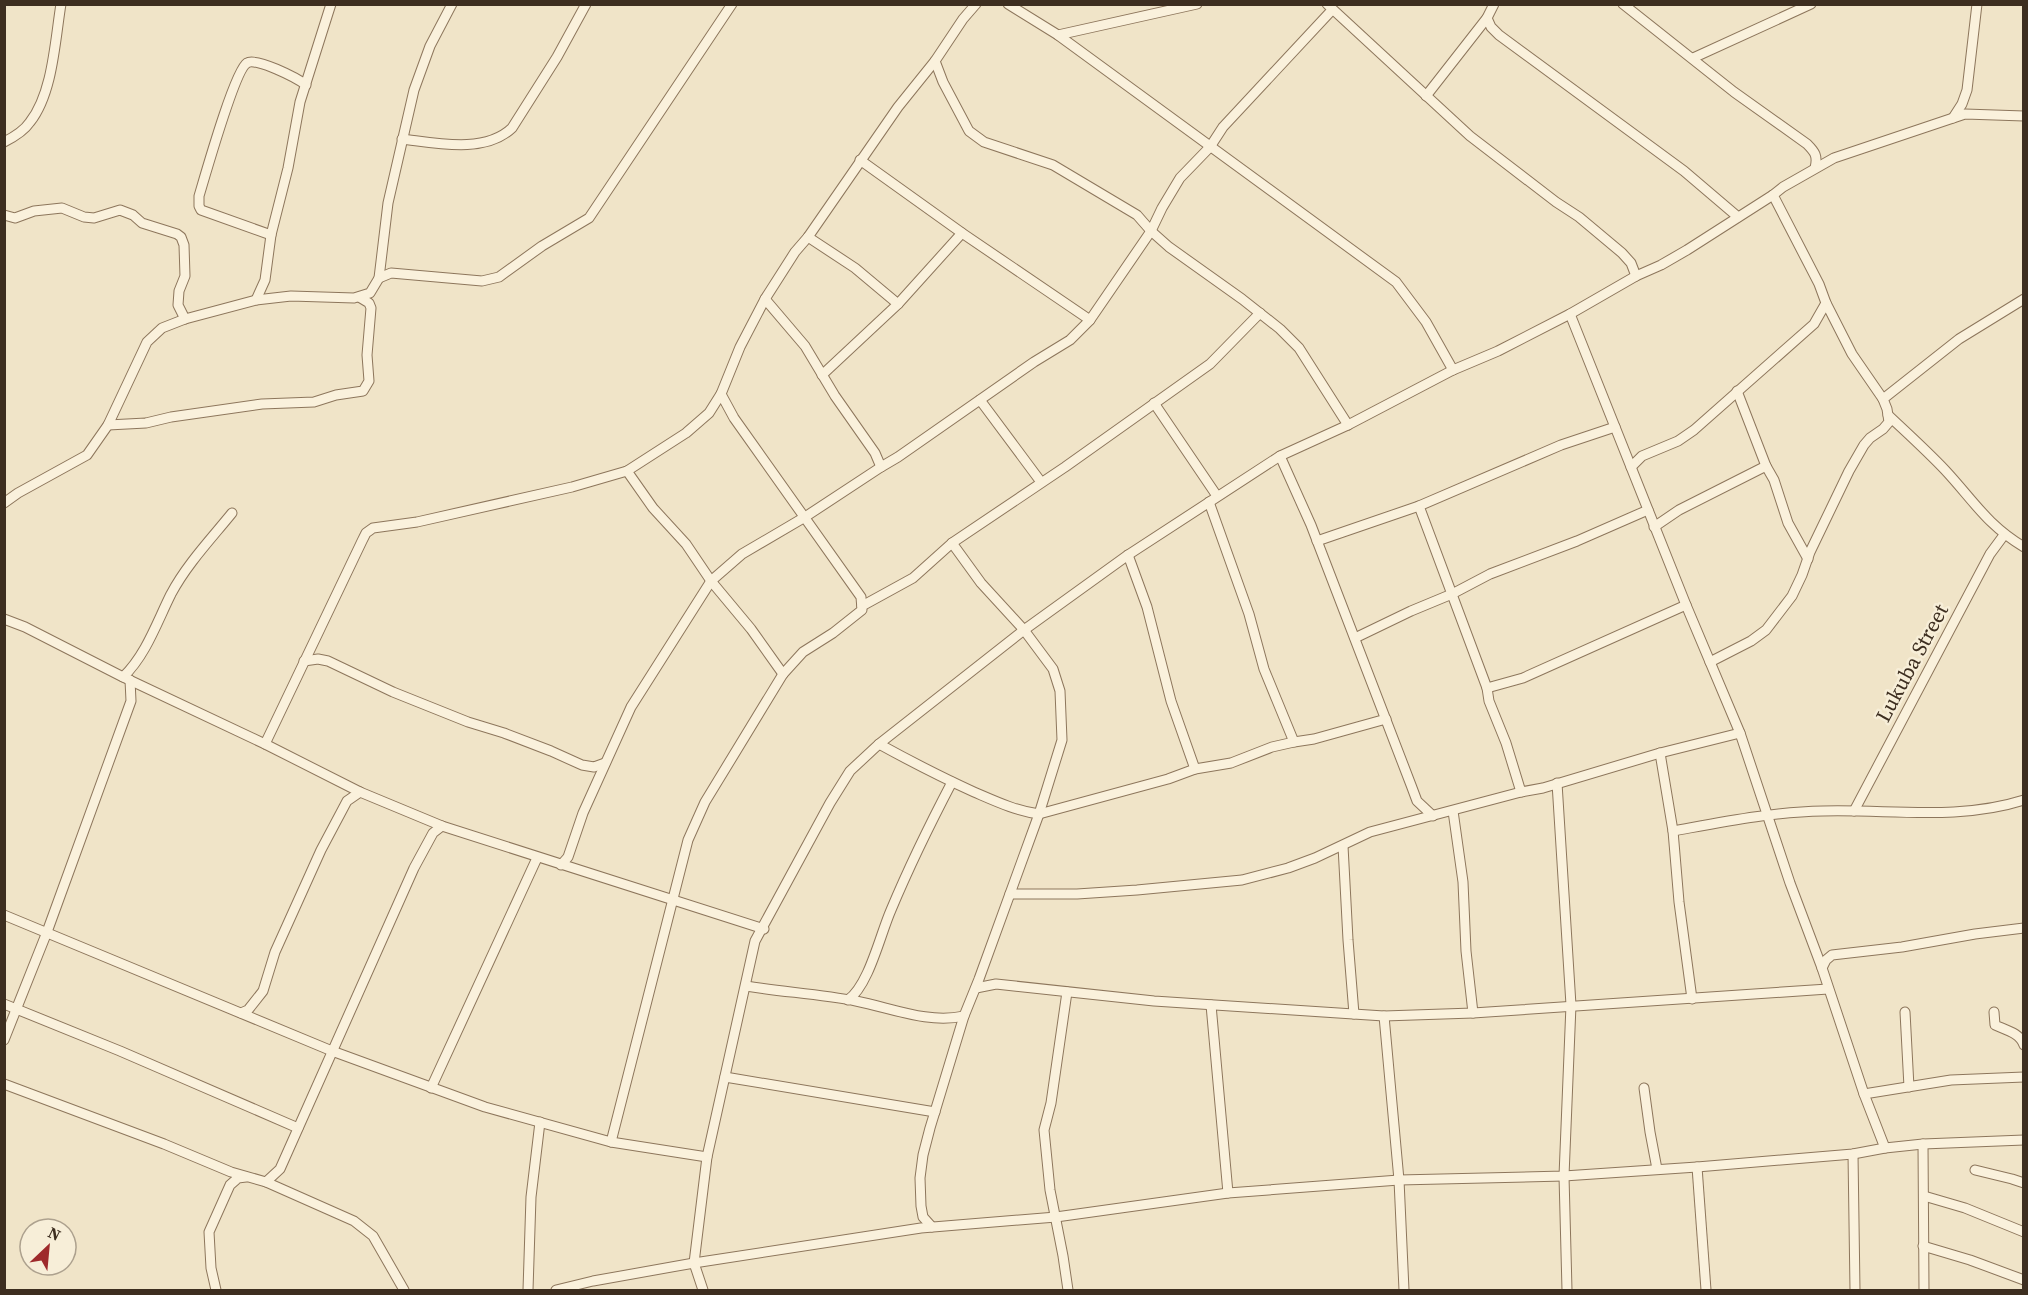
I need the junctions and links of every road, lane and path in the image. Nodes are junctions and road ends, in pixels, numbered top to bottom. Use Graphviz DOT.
graph roads {
  1 [pos="61,4"];
  2 [pos="331,4"];
  3 [pos="452,4"];
  4 [pos="586,4"];
  5 [pos="732,4"];
  6 [pos="976,4"];
  7 [pos="1008,4"];
  8 [pos="1197,4"];
  9 [pos="1494,4"];
  10 [pos="1623,4"];
  11 [pos="1811,4"];
  12 [pos="1977,4"];
  13 [pos="1329,7"];
  14 [pos="1487,18"];
  15 [pos="1081,30"];
  16 [pos="1058,35"];
  17 [pos="1072,45"];
  18 [pos="1693,58"];
  19 [pos="935,61"];
  20 [pos="306,85"];
  21 [pos="1426,96"];
  22 [pos="2024,116"];
  23 [pos="1953,118"];
  24 [pos="402,139"];
  25 [pos="4,142"];
  26 [pos="1210,147"];
  27 [pos="1814,152"];
  28 [pos="1834,158"];
  29 [pos="860,160"];
  30 [pos="1815,168"];
  31 [pos="1773,195"];
  32 [pos="4,215"];
  33 [pos="1738,217"];
  34 [pos="1151,231"];
  35 [pos="962,233"];
  36 [pos="271,236"];
  37 [pos="808,237"];
  38 [pos="1631,263"];
  39 [pos="1647,271"];
  40 [pos="1636,276"];
  41 [pos="379,278"];
  42 [pos="359,297"];
  43 [pos="765,298"];
  44 [pos="2024,299"];
  45 [pos="256,300"];
  46 [pos="1826,303"];
  47 [pos="898,304"];
  48 [pos="1260,313"];
  49 [pos="1570,314"];
  50 [pos="185,319"];
  51 [pos="1090,320"];
  52 [pos="1453,370"];
  53 [pos="822,375"];
  54 [pos="1737,391"];
  55 [pos="721,394"];
  56 [pos="1883,399"];
  57 [pos="980,400"];
  58 [pos="1154,403"];
  59 [pos="1888,415"];
  60 [pos="108,425"];
  61 [pos="1348,425"];
  62 [pos="1615,427"];
  63 [pos="1280,456"];
  64 [pos="1766,466"];
  65 [pos="881,467"];
  66 [pos="1631,467"];
  67 [pos="627,471"];
  68 [pos="1041,482"];
  69 [pos="1213,499"];
  70 [pos="4,503"];
  71 [pos="1419,506"];
  72 [pos="1648,510"];
  73 [pos="232,513"];
  74 [pos="805,518"];
  75 [pos="1654,526"];
  76 [pos="2004,535"];
  77 [pos="1317,542"];
  78 [pos="952,543"];
  79 [pos="2024,547"];
  80 [pos="1128,555"];
  81 [pos="1808,559"];
  82 [pos="711,581"];
  83 [pos="1452,594"];
  84 [pos="1686,605"];
  85 [pos="862,606"];
  86 [pos="4,620"];
  87 [pos="1024,630"];
  88 [pos="1355,638"];
  89 [pos="304,661"];
  90 [pos="1710,662"];
  91 [pos="783,674"];
  92 [pos="126,679"];
  93 [pos="1487,688"];
  94 [pos="1386,718"];
  95 [pos="1740,733"];
  96 [pos="1294,741"];
  97 [pos="266,744"];
  98 [pos="879,744"];
  99 [pos="1660,753"];
  100 [pos="605,763"];
  101 [pos="1195,769"];
  102 [pos="952,782"];
  103 [pos="1557,783"];
  104 [pos="360,792"];
  105 [pos="1521,792"];
  106 [pos="2024,800"];
  107 [pos="1453,811"];
  108 [pos="1854,811"];
  109 [pos="1039,814"];
  110 [pos="1768,814"];
  111 [pos="1433,816"];
  112 [pos="442,826"];
  113 [pos="1673,831"];
  114 [pos="1343,846"];
  115 [pos="537,858"];
  116 [pos="561,865"];
  117 [pos="1010,894"];
  118 [pos="673,899"];
  119 [pos="4,915"];
  120 [pos="2024,928"];
  121 [pos="764,929"];
  122 [pos="47,932"];
  123 [pos="1822,968"];
  124 [pos="746,987"];
  125 [pos="976,988"];
  126 [pos="1828,989"];
  127 [pos="1067,992"];
  128 [pos="1692,999"];
  129 [pos="848,1000"];
  130 [pos="4,1004"];
  131 [pos="1211,1005"];
  132 [pos="1571,1005"];
  133 [pos="17,1008"];
  134 [pos="1905,1012"];
  135 [pos="1994,1012"];
  136 [pos="241,1013"];
  137 [pos="1473,1013"];
  138 [pos="1354,1014"];
  139 [pos="964,1016"];
  140 [pos="1384,1016"];
  141 [pos="4,1040"];
  142 [pos="2024,1045"];
  143 [pos="332,1051"];
  144 [pos="725,1077"];
  145 [pos="2024,1077"];
  146 [pos="4,1084"];
  147 [pos="1909,1087"];
  148 [pos="431,1088"];
  149 [pos="1644,1088"];
  150 [pos="1864,1094"];
  151 [pos="935,1112"];
  152 [pos="540,1122"];
  153 [pos="298,1128"];
  154 [pos="2024,1140"];
  155 [pos="611,1142"];
  156 [pos="1923,1144"];
  157 [pos="1885,1148"];
  158 [pos="1853,1154"];
  159 [pos="707,1156"];
  160 [pos="1697,1167"];
  161 [pos="1657,1169"];
  162 [pos="1975,1170"];
  163 [pos="251,1176"];
  164 [pos="1564,1176"];
  165 [pos="1399,1180"];
  166 [pos="266,1182"];
  167 [pos="2024,1184"];
  168 [pos="1228,1193"];
  169 [pos="1924,1196"];
  170 [pos="1056,1217"];
  171 [pos="933,1227"];
  172 [pos="2024,1232"];
  173 [pos="1923,1246"];
  174 [pos="694,1263"];
  175 [pos="2024,1280"];
  176 [pos="1927,1288"];
  177 [pos="216,1290"];
  178 [pos="404,1290"];
  179 [pos="528,1290"];
  180 [pos="556,1290"];
  181 [pos="703,1290"];
  182 [pos="1068,1290"];
  183 [pos="1404,1290"];
  184 [pos="1567,1290"];
  185 [pos="1707,1290"];
  186 [pos="1855,1290"];
  1 -- 25 [label="street"];
  2 -- 20 [label="street"];
  3 -- 24 [label="street"];
  4 -- 24 [label="street"];
  5 -- 41 [label="street"];
  6 -- 19 [label="street"];
  7 -- 16 [label="street"];
  8 -- 15 [label="street"];
  9 -- 14 [label="street"];
  10 -- 18 [label="street"];
  11 -- 18 [label="street"];
  12 -- 23 [label="street"];
  13 -- 21 [label="street"];
  13 -- 26 [label="street"];
  14 -- 21 [label="street"];
  14 -- 33 [label="street"];
  15 -- 16 [label="street"];
  15 -- 17 [label="street"];
  16 -- 17 [label="street"];
  17 -- 26 [label="street"];
  18 -- 27 [label="street"];
  19 -- 29 [label="street"];
  19 -- 34 [label="street"];
  20 -- 36 [label="street"];
  20 -- 36 [label="street"];
  21 -- 38 [label="street"];
  22 -- 23 [label="street"];
  23 -- 28 [label="street"];
  24 -- 41 [label="street"];
  26 -- 34 [label="street"];
  26 -- 52 [label="street"];
  27 -- 28 [label="street"];
  27 -- 30 [label="street"];
  28 -- 30 [label="street"];
  29 -- 35 [label="street"];
  29 -- 37 [label="street"];
  30 -- 31 [label="street"];
  31 -- 33 [label="street"];
  31 -- 46 [label="street"];
  32 -- 50 [label="street"];
  33 -- 39 [label="street"];
  34 -- 48 [label="street"];
  34 -- 51 [label="street"];
  35 -- 47 [label="street"];
  35 -- 51 [label="street"];
  36 -- 45 [label="street"];
  37 -- 43 [label="street"];
  37 -- 47 [label="street"];
  38 -- 39 [label="street"];
  38 -- 40 [label="street"];
  39 -- 40 [label="street"];
  40 -- 49 [label="street"];
  41 -- 42 [label="street"];
  42 -- 45 [label="street"];
  42 -- 60 [label="street"];
  43 -- 53 [label="street"];
  43 -- 55 [label="street"];
  44 -- 56 [label="street"];
  45 -- 50 [label="street"];
  46 -- 54 [label="street"];
  46 -- 56 [label="street"];
  47 -- 53 [label="street"];
  48 -- 58 [label="street"];
  48 -- 61 [label="street"];
  49 -- 52 [label="street"];
  49 -- 62 [label="street"];
  50 -- 60 [label="street"];
  51 -- 57 [label="street"];
  52 -- 61 [label="street"];
  53 -- 65 [label="street"];
  54 -- 64 [label="street"];
  54 -- 66 [label="street"];
  55 -- 67 [label="street"];
  55 -- 74 [label="street"];
  56 -- 59 [label="street"];
  57 -- 65 [label="street"];
  57 -- 68 [label="street"];
  58 -- 68 [label="street"];
  58 -- 69 [label="street"];
  59 -- 76 [label="street"];
  59 -- 81 [label="street"];
  60 -- 70 [label="street"];
  61 -- 63 [label="street"];
  62 -- 66 [label="street"];
  62 -- 71 [label="street"];
  63 -- 69 [label="street"];
  63 -- 77 [label="street"];
  64 -- 75 [label="street"];
  64 -- 81 [label="street"];
  65 -- 74 [label="street"];
  66 -- 72 [label="street"];
  67 -- 82 [label="street"];
  67 -- 89 [label="street"];
  68 -- 78 [label="street"];
  69 -- 80 [label="street"];
  69 -- 96 [label="street"];
  71 -- 77 [label="street"];
  71 -- 83 [label="street"];
  72 -- 75 [label="street"];
  72 -- 83 [label="street"];
  73 -- 92 [label="street"];
  74 -- 82 [label="street"];
  74 -- 85 [label="street"];
  75 -- 84 [label="street"];
  76 -- 79 [label="street"];
  76 -- 108 [label="street, Lukuba Street"];
  77 -- 88 [label="street"];
  78 -- 85 [label="street"];
  78 -- 87 [label="street"];
  80 -- 87 [label="street"];
  80 -- 101 [label="street"];
  81 -- 90 [label="street"];
  82 -- 91 [label="street"];
  82 -- 100 [label="street"];
  83 -- 88 [label="street"];
  83 -- 93 [label="street"];
  84 -- 90 [label="street"];
  84 -- 93 [label="street"];
  85 -- 91 [label="street"];
  86 -- 92 [label="street"];
  87 -- 98 [label="street"];
  87 -- 109 [label="street"];
  88 -- 94 [label="street"];
  89 -- 97 [label="street"];
  89 -- 100 [label="street"];
  90 -- 95 [label="street"];
  91 -- 118 [label="street"];
  92 -- 97 [label="street"];
  92 -- 122 [label="street"];
  93 -- 105 [label="street"];
  94 -- 96 [label="street"];
  94 -- 111 [label="street"];
  95 -- 99 [label="street"];
  95 -- 110 [label="street"];
  96 -- 101 [label="street"];
  97 -- 104 [label="street"];
  98 -- 102 [label="street"];
  98 -- 121 [label="street"];
  99 -- 103 [label="street"];
  99 -- 113 [label="street"];
  100 -- 116 [label="street"];
  101 -- 109 [label="street"];
  102 -- 109 [label="street"];
  102 -- 129 [label="street"];
  103 -- 105 [label="street"];
  103 -- 132 [label="street"];
  104 -- 112 [label="street"];
  104 -- 136 [label="street"];
  105 -- 107 [label="street"];
  106 -- 108 [label="street"];
  107 -- 111 [label="street"];
  107 -- 137 [label="street"];
  108 -- 110 [label="street"];
  109 -- 117 [label="street"];
  110 -- 113 [label="street"];
  110 -- 123 [label="street"];
  111 -- 114 [label="street"];
  112 -- 115 [label="street"];
  112 -- 143 [label="street"];
  113 -- 128 [label="street"];
  114 -- 117 [label="street"];
  114 -- 138 [label="street"];
  115 -- 116 [label="street"];
  115 -- 148 [label="street"];
  116 -- 118 [label="street"];
  117 -- 125 [label="street"];
  118 -- 121 [label="street"];
  118 -- 155 [label="street"];
  119 -- 122 [label="street"];
  120 -- 123 [label="street"];
  121 -- 124 [label="street"];
  122 -- 133 [label="street"];
  122 -- 136 [label="street"];
  123 -- 126 [label="street"];
  124 -- 129 [label="street"];
  124 -- 144 [label="street"];
  125 -- 127 [label="street"];
  125 -- 139 [label="street"];
  126 -- 128 [label="street"];
  126 -- 150 [label="street"];
  127 -- 131 [label="street"];
  127 -- 170 [label="street"];
  128 -- 132 [label="street"];
  129 -- 139 [label="street"];
  130 -- 133 [label="street"];
  131 -- 138 [label="street"];
  131 -- 168 [label="street"];
  132 -- 137 [label="street"];
  132 -- 164 [label="street"];
  133 -- 141 [label="street"];
  133 -- 153 [label="street"];
  134 -- 147 [label="street"];
  135 -- 142 [label="street"];
  136 -- 143 [label="street"];
  137 -- 140 [label="street"];
  138 -- 140 [label="street"];
  139 -- 151 [label="street"];
  140 -- 165 [label="street"];
  143 -- 148 [label="street"];
  143 -- 153 [label="street"];
  144 -- 151 [label="street"];
  144 -- 159 [label="street"];
  145 -- 147 [label="street"];
  146 -- 163 [label="street"];
  147 -- 150 [label="street"];
  148 -- 152 [label="street"];
  149 -- 161 [label="street"];
  150 -- 157 [label="street"];
  151 -- 171 [label="street"];
  152 -- 155 [label="street"];
  152 -- 179 [label="street"];
  153 -- 166 [label="street"];
  154 -- 156 [label="street"];
  155 -- 159 [label="street"];
  156 -- 157 [label="street"];
  156 -- 169 [label="street"];
  157 -- 158 [label="street"];
  158 -- 160 [label="street"];
  158 -- 186 [label="street"];
  159 -- 174 [label="street"];
  160 -- 161 [label="street"];
  160 -- 185 [label="street"];
  161 -- 164 [label="street"];
  162 -- 167 [label="street"];
  163 -- 166 [label="street"];
  163 -- 177 [label="street"];
  164 -- 165 [label="street"];
  164 -- 184 [label="street"];
  165 -- 168 [label="street"];
  165 -- 183 [label="street"];
  166 -- 178 [label="street"];
  168 -- 170 [label="street"];
  169 -- 172 [label="street"];
  169 -- 173 [label="street"];
  170 -- 171 [label="street"];
  170 -- 182 [label="street"];
  171 -- 174 [label="street"];
  173 -- 175 [label="street"];
  173 -- 176 [label="street"];
  174 -- 180 [label="street"];
  174 -- 181 [label="street"];
}
